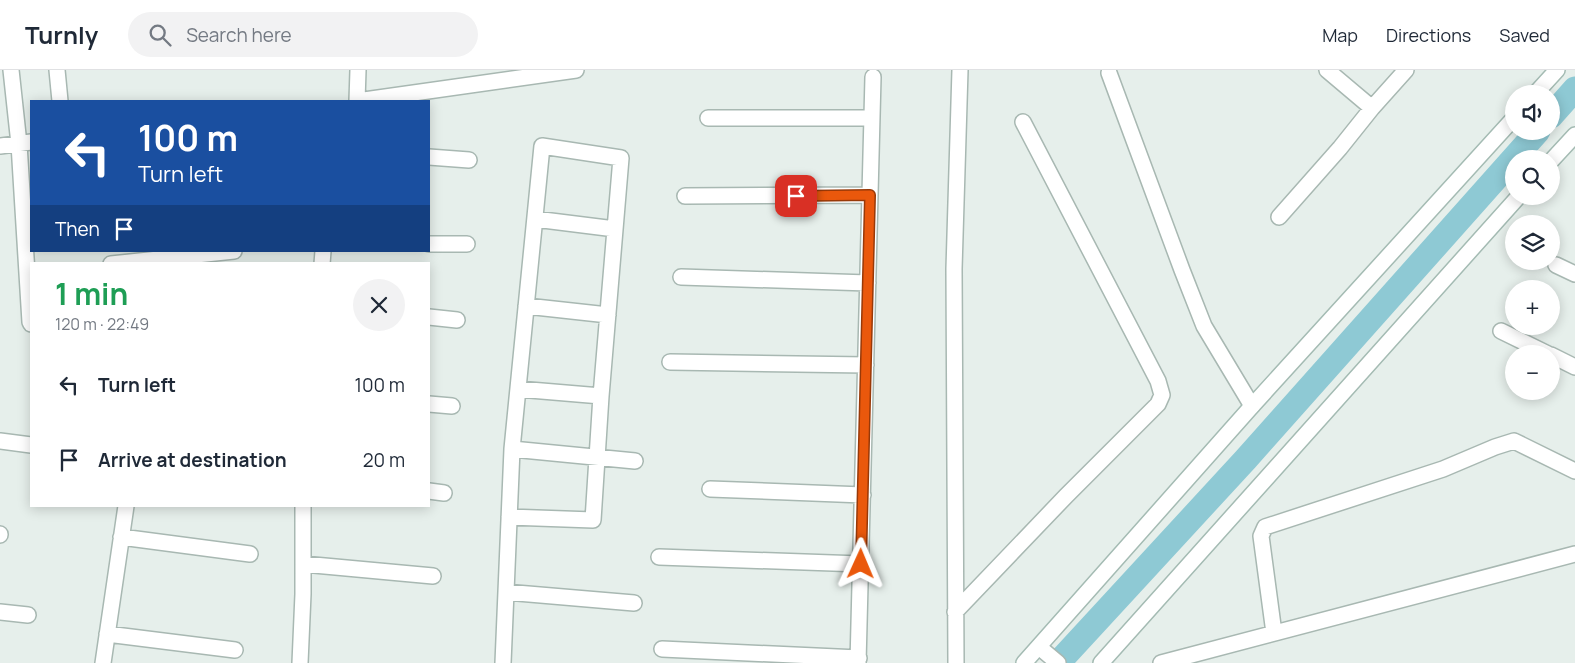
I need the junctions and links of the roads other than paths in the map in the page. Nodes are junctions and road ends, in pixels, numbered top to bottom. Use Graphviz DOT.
graph roads {
  1 [pos="11,70"];
  2 [pos="57,70"];
  3 [pos="358,70"];
  4 [pos="576,70"];
  5 [pos="960,70"];
  6 [pos="1327,70"];
  7 [pos="1406,70"];
  8 [pos="1557,70"];
  9 [pos="1108,73"];
  10 [pos="873,77"];
  11 [pos="1543,85"];
  12 [pos="60,100"];
  13 [pos="357,100"];
  14 [pos="364,100"];
  15 [pos="1372,108"];
  16 [pos="708,118"];
  17 [pos="872,118"];
  18 [pos="1023,122"];
  19 [pos="1505,128"];
  20 [pos="1575,135"];
  21 [pos="25,143"];
  22 [pos="0,146"];
  23 [pos="1560,151"];
  24 [pos="430,156"];
  25 [pos="469,160"];
  26 [pos="870,195"];
  27 [pos="685,196"];
  28 [pos="1511,205"];
  29 [pos="27,215"];
  30 [pos="1279,217"];
  31 [pos="535,219"];
  32 [pos="615,229"];
  33 [pos="430,244"];
  34 [pos="467,244"];
  35 [pos="225,252"];
  36 [pos="130,262"];
  37 [pos="1560,267"];
  38 [pos="29,272"];
  39 [pos="1575,274"];
  40 [pos="681,277"];
  41 [pos="868,283"];
  42 [pos="526,306"];
  43 [pos="608,315"];
  44 [pos="430,317"];
  45 [pos="458,320"];
  46 [pos="30,322"];
  47 [pos="1502,330"];
  48 [pos="1532,345"];
  49 [pos="1560,359"];
  50 [pos="670,362"];
  51 [pos="866,365"];
  52 [pos="1575,367"];
  53 [pos="518,390"];
  54 [pos="601,396"];
  55 [pos="430,404"];
  56 [pos="452,406"];
  57 [pos="1252,406"];
  58 [pos="0,441"];
  59 [pos="30,445"];
  60 [pos="512,449"];
  61 [pos="596,458"];
  62 [pos="635,461"];
  63 [pos="1575,471"];
  64 [pos="710,489"];
  65 [pos="863,495"];
  66 [pos="126,507"];
  67 [pos="303,507"];
  68 [pos="509,517"];
  69 [pos="121,537"];
  70 [pos="250,554"];
  71 [pos="1575,554"];
  72 [pos="659,557"];
  73 [pos="303,564"];
  74 [pos="861,564"];
  75 [pos="433,576"];
  76 [pos="506,592"];
  77 [pos="634,603"];
  78 [pos="0,612"];
  79 [pos="955,612"];
  80 [pos="28,615"];
  81 [pos="107,634"];
  82 [pos="1274,634"];
  83 [pos="1039,647"];
  84 [pos="662,649"];
  85 [pos="235,650"];
  86 [pos="858,660"];
  87 [pos="103,663"];
  88 [pos="303,663"];
  89 [pos="503,663"];
  90 [pos="956,663"];
  91 [pos="1024,663"];
  92 [pos="1058,663"];
  93 [pos="1101,663"];
  94 [pos="1161,663"];
  1 -- 21 [label="street"];
  2 -- 12 [label="street"];
  3 -- 13 [label="street"];
  4 -- 14 [label="street"];
  5 -- 79 [label="street"];
  6 -- 15 [label="street"];
  7 -- 15 [label="street"];
  8 -- 11 [label="street"];
  9 -- 57 [label="street"];
  10 -- 17 [label="street"];
  15 -- 30 [label="street"];
  16 -- 17 [label="street"];
  17 -- 26 [label="street"];
  18 -- 79 [label="street"];
  19 -- 57 [label="street"];
  20 -- 23 [label="street"];
  21 -- 22 [label="street"];
  21 -- 29 [label="street"];
  24 -- 25 [label="street"];
  26 -- 27 [label="street"];
  26 -- 41 [label="street"];
  28 -- 93 [label="street"];
  29 -- 38 [label="street"];
  31 -- 32 [label="street"];
  31 -- 32 [label="street"];
  31 -- 42 [label="street"];
  32 -- 43 [label="street"];
  33 -- 34 [label="street"];
  35 -- 36 [label="street"];
  37 -- 39 [label="street"];
  38 -- 46 [label="street"];
  40 -- 41 [label="street"];
  41 -- 51 [label="street"];
  42 -- 43 [label="street"];
  42 -- 53 [label="street"];
  43 -- 54 [label="street"];
  44 -- 45 [label="street"];
  47 -- 48 [label="street"];
  49 -- 52 [label="street"];
  50 -- 51 [label="street"];
  51 -- 65 [label="street"];
  53 -- 54 [label="street"];
  53 -- 60 [label="street"];
  54 -- 61 [label="street"];
  55 -- 56 [label="street"];
  57 -- 83 [label="street"];
  58 -- 59 [label="street"];
  60 -- 61 [label="street"];
  60 -- 68 [label="street"];
  61 -- 62 [label="street"];
  61 -- 68 [label="street"];
  63 -- 82 [label="street"];
  64 -- 65 [label="street"];
  65 -- 74 [label="street"];
  66 -- 69 [label="street"];
  67 -- 73 [label="street"];
  68 -- 76 [label="street"];
  69 -- 70 [label="street"];
  69 -- 81 [label="street"];
  71 -- 82 [label="street"];
  72 -- 74 [label="street"];
  73 -- 75 [label="street"];
  73 -- 88 [label="street"];
  74 -- 86 [label="street"];
  76 -- 77 [label="street"];
  76 -- 89 [label="street"];
  78 -- 80 [label="street"];
  79 -- 90 [label="street"];
  81 -- 85 [label="street"];
  81 -- 87 [label="street"];
  82 -- 94 [label="street"];
  83 -- 91 [label="street"];
  83 -- 92 [label="street"];
  84 -- 86 [label="street"];
}
